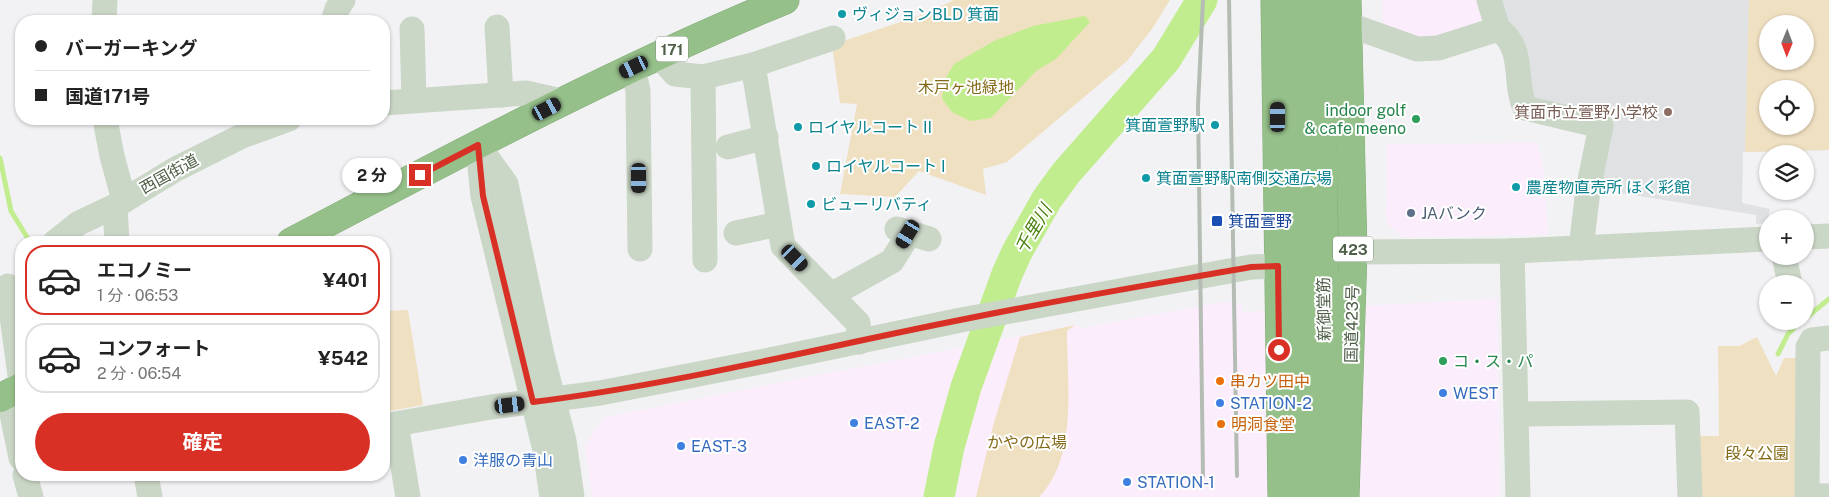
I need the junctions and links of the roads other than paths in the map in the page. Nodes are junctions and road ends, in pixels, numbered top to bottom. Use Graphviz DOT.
graph roads {
  1 [pos="105,0"];
  2 [pos="343,0"];
  3 [pos="784,0"];
  4 [pos="1275,0"];
  5 [pos="1489,0"];
  6 [pos="1323,12"];
  7 [pos="104,15"];
  8 [pos="335,15"];
  9 [pos="497,27"];
  10 [pos="412,29"];
  11 [pos="1498,29"];
  12 [pos="832,38"];
  13 [pos="658,55"];
  14 [pos="753,66"];
  15 [pos="634,67"];
  16 [pos="703,77"];
  17 [pos="501,95"];
  18 [pos="414,100"];
  19 [pos="562,101"];
  20 [pos="390,102"];
  21 [pos="106,125"];
  22 [pos="272,125"];
  23 [pos="766,137"];
  24 [pos="478,145"];
  25 [pos="728,147"];
  26 [pos="119,203"];
  27 [pos="779,224"];
  28 [pos="736,233"];
  29 [pos="912,234"];
  30 [pos="63,236"];
  31 [pos="117,236"];
  32 [pos="303,236"];
  33 [pos="1829,236"];
  34 [pos="1814,237"];
  35 [pos="1759,239"];
  36 [pos="1581,248"];
  37 [pos="640,249"];
  38 [pos="1512,251"];
  39 [pos="1353,252"];
  40 [pos="705,260"];
  41 [pos="1278,266"];
  42 [pos="10,282"];
  43 [pos="831,295"];
  44 [pos="1813,334"];
  45 [pos="860,342"];
  46 [pos="13,390"];
  47 [pos="543,400"];
  48 [pos="15,407"];
  49 [pos="1517,414"];
  50 [pos="390,425"];
  51 [pos="27,481"];
  52 [pos="147,481"];
  53 [pos="1829,496"];
  54 [pos="31,497"];
  55 [pos="150,497"];
  56 [pos="408,497"];
  57 [pos="552,497"];
  58 [pos="572,497"];
  59 [pos="1282,497"];
  60 [pos="1304,497"];
  61 [pos="1327,497"];
  62 [pos="1345,497"];
  63 [pos="1518,497"];
  64 [pos="1690,497"];
  1 -- 7 [label="street"];
  2 -- 8 [label="street"];
  3 -- 13 [label="highway, 171"];
  4 -- 41 [label="highway"];
  5 -- 11 [label="street"];
  6 -- 11 [label="street"];
  6 -- 39 [label="highway, 国道423号 / 423"];
  6 -- 60 [label="highway, 新御堂筋"];
  6 -- 61 [label="highway, 新御堂筋 / 423"];
  9 -- 17 [label="street"];
  10 -- 18 [label="street"];
  11 -- 36 [label="street"];
  12 -- 14 [label="street"];
  13 -- 15 [label="highway, 171"];
  13 -- 16 [label="street"];
  14 -- 16 [label="street"];
  14 -- 23 [label="street"];
  15 -- 19 [label="highway, 171"];
  15 -- 37 [label="street"];
  16 -- 40 [label="street"];
  17 -- 18 [label="street"];
  17 -- 19 [label="street"];
  18 -- 20 [label="street"];
  19 -- 24 [label="highway, 171"];
  21 -- 26 [label="street"];
  22 -- 26 [label="street, 西国街道"];
  23 -- 25 [label="street"];
  23 -- 27 [label="street"];
  24 -- 32 [label="highway, 171"];
  24 -- 47 [label="street"];
  26 -- 30 [label="street, 西国街道"];
  26 -- 31 [label="street"];
  27 -- 28 [label="street"];
  27 -- 43 [label="street"];
  29 -- 43 [label="street"];
  33 -- 34 [label="street"];
  35 -- 36 [label="street"];
  36 -- 38 [label="street"];
  38 -- 39 [label="street"];
  38 -- 49 [label="street"];
  39 -- 62 [label="highway, 国道423号 / 423"];
  41 -- 45 [label="street"];
  41 -- 59 [label="highway"];
  42 -- 46 [label="street"];
  43 -- 45 [label="street"];
  44 -- 53 [label="street"];
  45 -- 47 [label="street"];
  46 -- 48 [label="street"];
  47 -- 50 [label="street"];
  47 -- 57 [label="street"];
  47 -- 58 [label="street"];
  49 -- 63 [label="street"];
  49 -- 64 [label="street"];
  50 -- 56 [label="street"];
  51 -- 54 [label="street"];
  52 -- 55 [label="street"];
}
